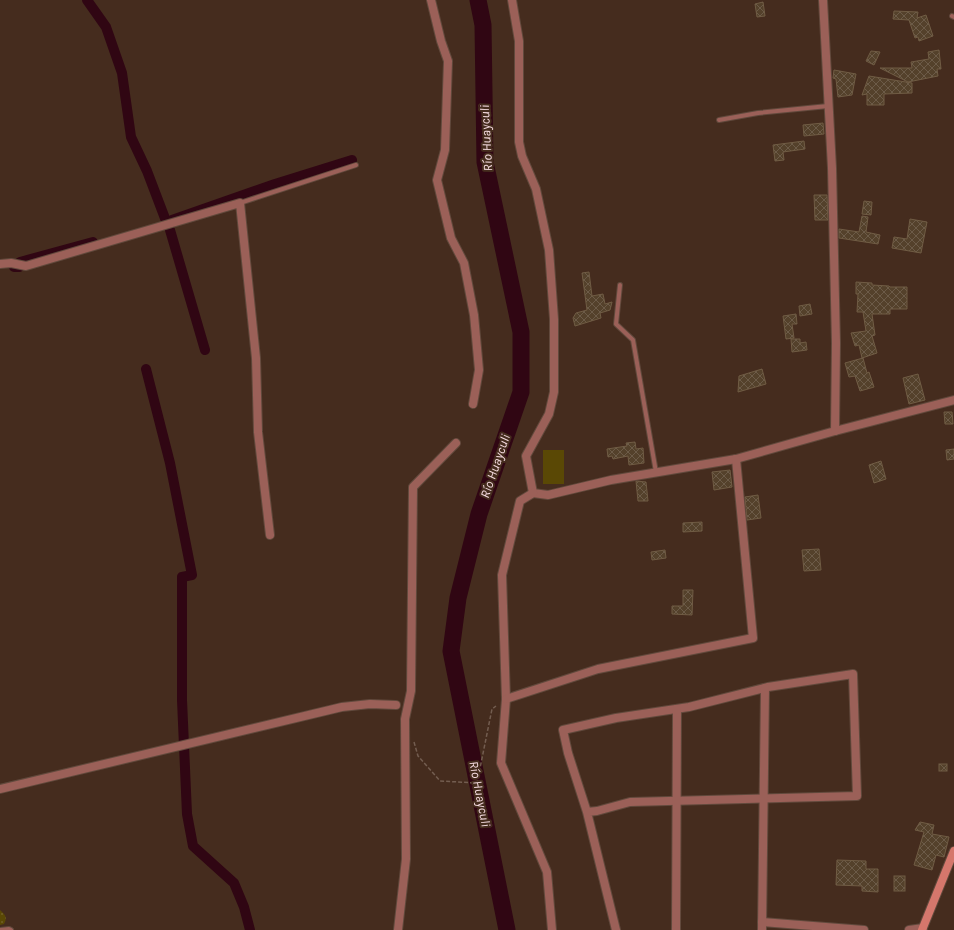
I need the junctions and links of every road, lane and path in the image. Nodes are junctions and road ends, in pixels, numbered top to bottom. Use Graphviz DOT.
graph roads {
  1 [pos="431,0"];
  2 [pos="512,0"];
  3 [pos="823,0"];
  4 [pos="829,106"];
  5 [pos="718,120"];
  6 [pos="356,165"];
  7 [pos="240,204"];
  8 [pos="0,264"];
  9 [pos="620,284"];
  10 [pos="954,400"];
  11 [pos="473,404"];
  12 [pos="835,431"];
  13 [pos="456,443"];
  14 [pos="736,459"];
  15 [pos="656,472"];
  16 [pos="533,493"];
  17 [pos="270,535"];
  18 [pos="765,688"];
  19 [pos="506,699"];
  20 [pos="396,705"];
  21 [pos="677,709"];
  22 [pos="414,741"];
  23 [pos="0,789"];
  24 [pos="763,798"];
  25 [pos="676,800"];
  26 [pos="587,812"];
  27 [pos="954,851"];
  28 [pos="762,926"];
  29 [pos="922,929"];
  30 [pos="0,930"];
  31 [pos="12,930"];
  32 [pos="398,930"];
  33 [pos="552,930"];
  34 [pos="616,930"];
  35 [pos="676,930"];
  36 [pos="864,930"];
  37 [pos="909,930"];
  1 -- 11 [label="street"];
  2 -- 16 [label="street"];
  3 -- 4 [label="street"];
  4 -- 5 [label="lane"];
  4 -- 12 [label="street"];
  6 -- 7 [label="lane"];
  7 -- 8 [label="street"];
  7 -- 17 [label="street"];
  9 -- 15 [label="lane"];
  10 -- 12 [label="street"];
  12 -- 14 [label="street"];
  13 -- 32 [label="street"];
  14 -- 15 [label="street"];
  14 -- 19 [label="street"];
  15 -- 16 [label="street"];
  16 -- 19 [label="street"];
  18 -- 21 [label="street"];
  18 -- 24 [label="street"];
  18 -- 24 [label="street"];
  19 -- 22 [label="path"];
  19 -- 33 [label="street"];
  20 -- 23 [label="street"];
  21 -- 25 [label="street"];
  21 -- 26 [label="street"];
  24 -- 25 [label="street"];
  24 -- 28 [label="street"];
  25 -- 26 [label="street"];
  25 -- 35 [label="street"];
  26 -- 34 [label="street"];
  27 -- 29 [label="main road"];
  28 -- 36 [label="street"];
  29 -- 37 [label="street"];
  30 -- 31 [label="lane"];
}
